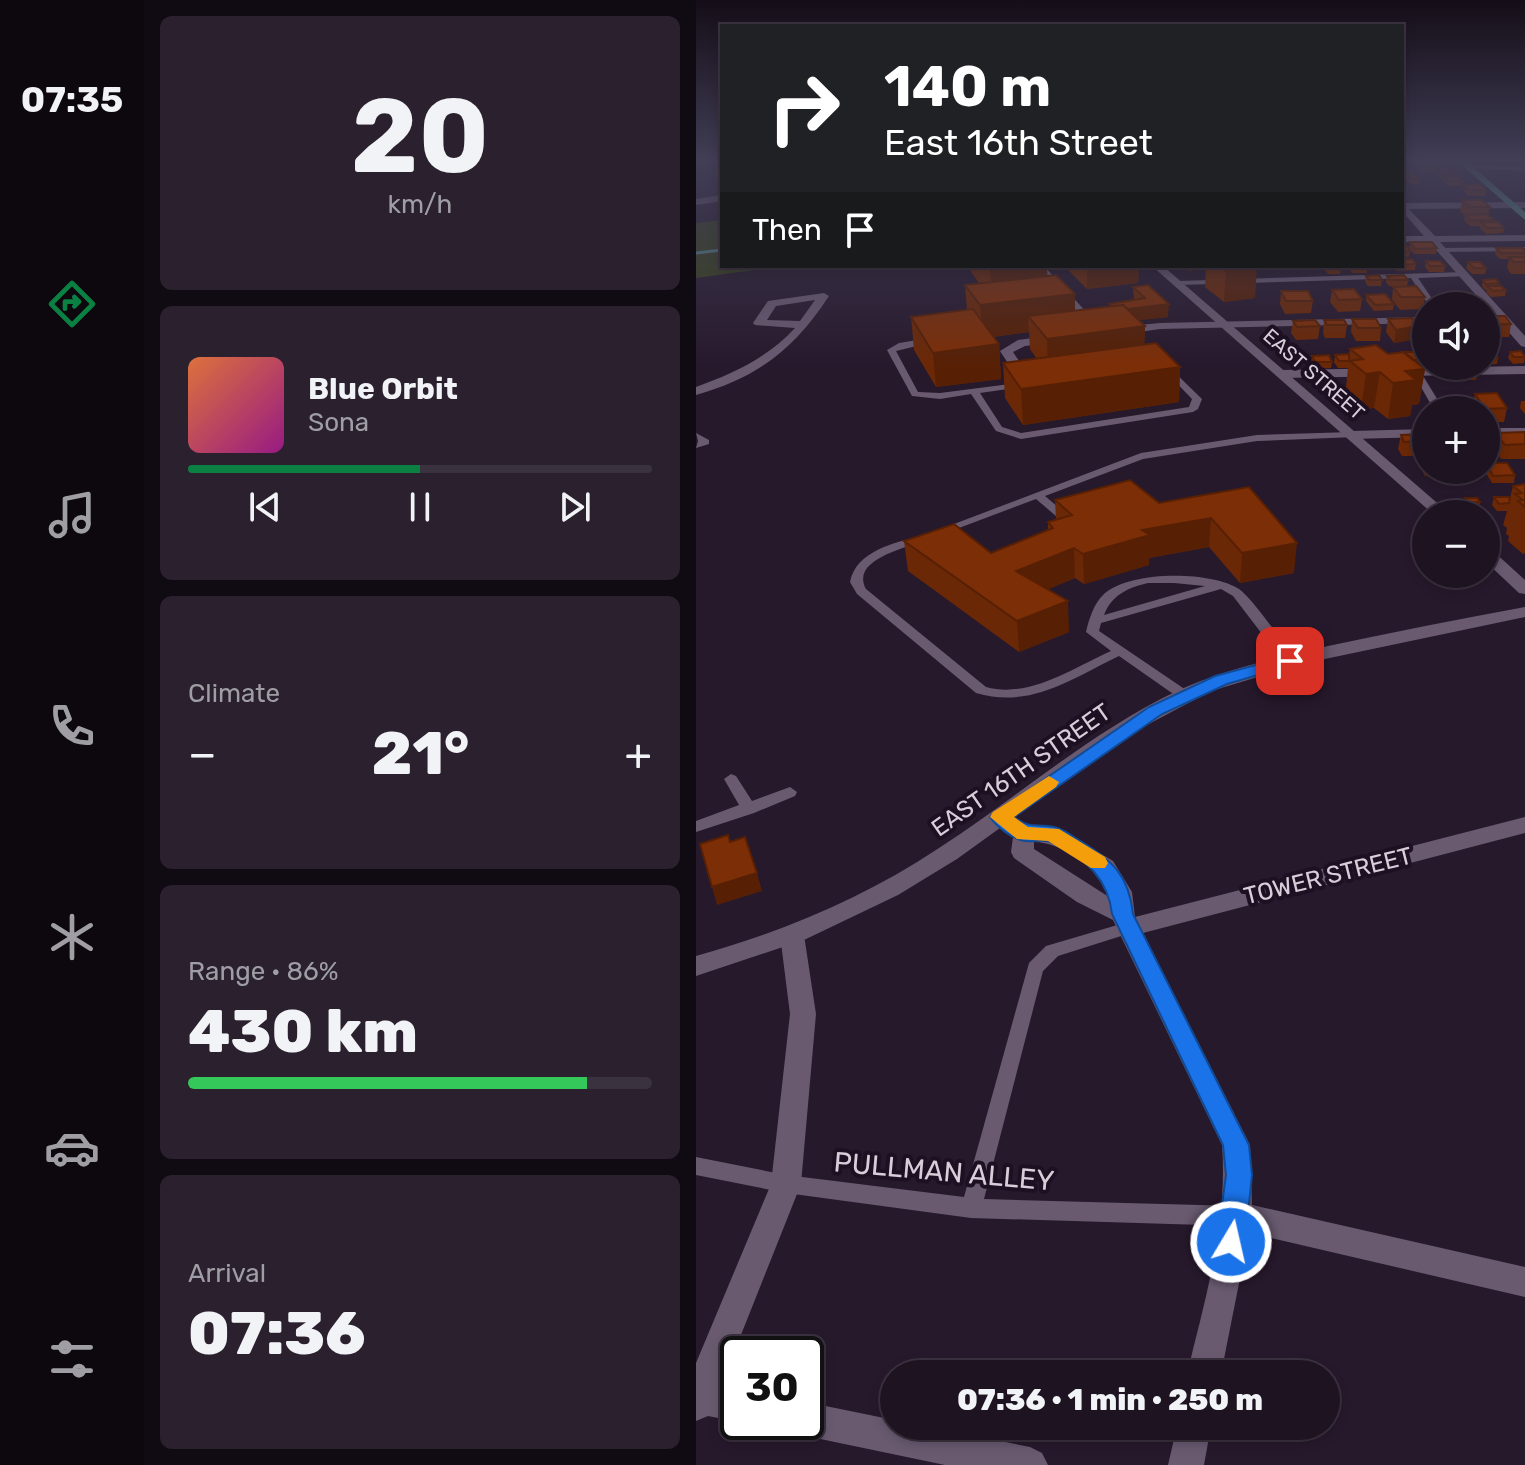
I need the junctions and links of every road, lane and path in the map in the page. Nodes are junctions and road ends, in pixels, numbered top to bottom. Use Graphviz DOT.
graph roads {
  1 [pos="1422,228"];
  2 [pos="1525,238"];
  3 [pos="1404,239"];
  4 [pos="1431,239"];
  5 [pos="1525,249"];
  6 [pos="1442,250"];
  7 [pos="1040,268"];
  8 [pos="1159,268"];
  9 [pos="1465,274"];
  10 [pos="1413,276"];
  11 [pos="1178,283"];
  12 [pos="1424,292"];
  13 [pos="1068,299"];
  14 [pos="1053,300"];
  15 [pos="1500,318"];
  16 [pos="1504,318"];
  17 [pos="1525,318"];
  18 [pos="1412,320"];
  19 [pos="1223,324"];
  20 [pos="804,325"];
  21 [pos="1131,329"];
  22 [pos="1087,334"];
  23 [pos="945,337"];
  24 [pos="1141,341"];
  25 [pos="1525,343"];
  26 [pos="1149,367"];
  27 [pos="1500,370"];
  28 [pos="1525,370"];
  29 [pos="1412,371"];
  30 [pos="1281,374"];
  31 [pos="1043,381"];
  32 [pos="1028,383"];
  33 [pos="696,391"];
  34 [pos="974,391"];
  35 [pos="1500,432"];
  36 [pos="1525,432"];
  37 [pos="1412,433"];
  38 [pos="1352,435"];
  39 [pos="696,436"];
  40 [pos="696,445"];
  41 [pos="1037,495"];
  42 [pos="1426,500"];
  43 [pos="1067,520"];
  44 [pos="1500,566"];
  45 [pos="1222,585"];
  46 [pos="1525,589"];
  47 [pos="1525,612"];
  48 [pos="1095,621"];
  49 [pos="1120,651"];
  50 [pos="1290,661"];
  51 [pos="1184,695"];
  52 [pos="731,779"];
  53 [pos="790,792"];
  54 [pos="749,809"];
  55 [pos="1000,817"];
  56 [pos="1525,825"];
  57 [pos="696,827"];
  58 [pos="1024,834"];
  59 [pos="1126,920"];
  60 [pos="792,935"];
  61 [pos="696,966"];
  62 [pos="696,1166"];
  63 [pos="786,1184"];
  64 [pos="971,1208"];
  65 [pos="1236,1216"];
  66 [pos="1525,1282"];
  67 [pos="1207,1360"];
  68 [pos="697,1401"];
  69 [pos="720,1403"];
  70 [pos="824,1423"];
  71 [pos="1191,1440"];
  72 [pos="1030,1465"];
  73 [pos="1186,1465"];
  1 -- 4 [label="street"];
  2 -- 4 [label="street"];
  3 -- 4 [label="street"];
  4 -- 6 [label="street"];
  5 -- 6 [label="lane"];
  6 -- 9 [label="street"];
  7 -- 13 [label="street"];
  8 -- 11 [label="street, EAST STREET"];
  9 -- 10 [label="lane"];
  9 -- 16 [label="street"];
  10 -- 11 [label="lane"];
  10 -- 12 [label="lane"];
  11 -- 19 [label="street, EAST STREET"];
  13 -- 14 [label="lane"];
  13 -- 22 [label="street"];
  15 -- 16 [label="street"];
  16 -- 17 [label="street"];
  16 -- 25 [label="street"];
  18 -- 19 [label="street"];
  19 -- 21 [label="street"];
  19 -- 30 [label="street, EAST STREET"];
  20 -- 20 [label="street"];
  20 -- 33 [label="street"];
  21 -- 22 [label="street"];
  21 -- 24 [label="lane"];
  22 -- 32 [label="street"];
  23 -- 34 [label="lane"];
  26 -- 34 [label="lane"];
  27 -- 28 [label="street"];
  29 -- 30 [label="street"];
  30 -- 38 [label="street, EAST STREET"];
  31 -- 32 [label="lane"];
  32 -- 34 [label="lane"];
  35 -- 36 [label="street"];
  37 -- 38 [label="street"];
  38 -- 41 [label="lane"];
  38 -- 42 [label="street, EAST STREET"];
  39 -- 40 [label="lane"];
  41 -- 43 [label="lane"];
  41 -- 49 [label="lane"];
  44 -- 46 [label="street"];
  45 -- 48 [label="lane"];
  45 -- 48 [label="lane"];
  45 -- 50 [label="lane"];
  47 -- 50 [label="street, EAST 16TH STREET"];
  48 -- 49 [label="lane"];
  49 -- 51 [label="lane"];
  50 -- 51 [label="street, EAST 16TH STREET"];
  51 -- 55 [label="street, EAST 16TH STREET"];
  52 -- 54 [label="lane"];
  53 -- 54 [label="lane"];
  54 -- 57 [label="lane"];
  55 -- 58 [label="street"];
  55 -- 60 [label="street, EAST 16TH STREET"];
  56 -- 59 [label="street, TOWER STREET"];
  58 -- 59 [label="street"];
  58 -- 59 [label="street"];
  59 -- 64 [label="lane"];
  59 -- 65 [label="street"];
  60 -- 61 [label="street, EAST 16TH STREET"];
  60 -- 63 [label="street"];
  62 -- 63 [label="lane, PULLMAN ALLEY"];
  63 -- 64 [label="lane, PULLMAN ALLEY"];
  63 -- 68 [label="street"];
  64 -- 65 [label="lane, PULLMAN ALLEY"];
  65 -- 66 [label="street"];
  65 -- 67 [label="street"];
  68 -- 69 [label="street"];
  70 -- 72 [label="street"];
  71 -- 73 [label="street"];
}
